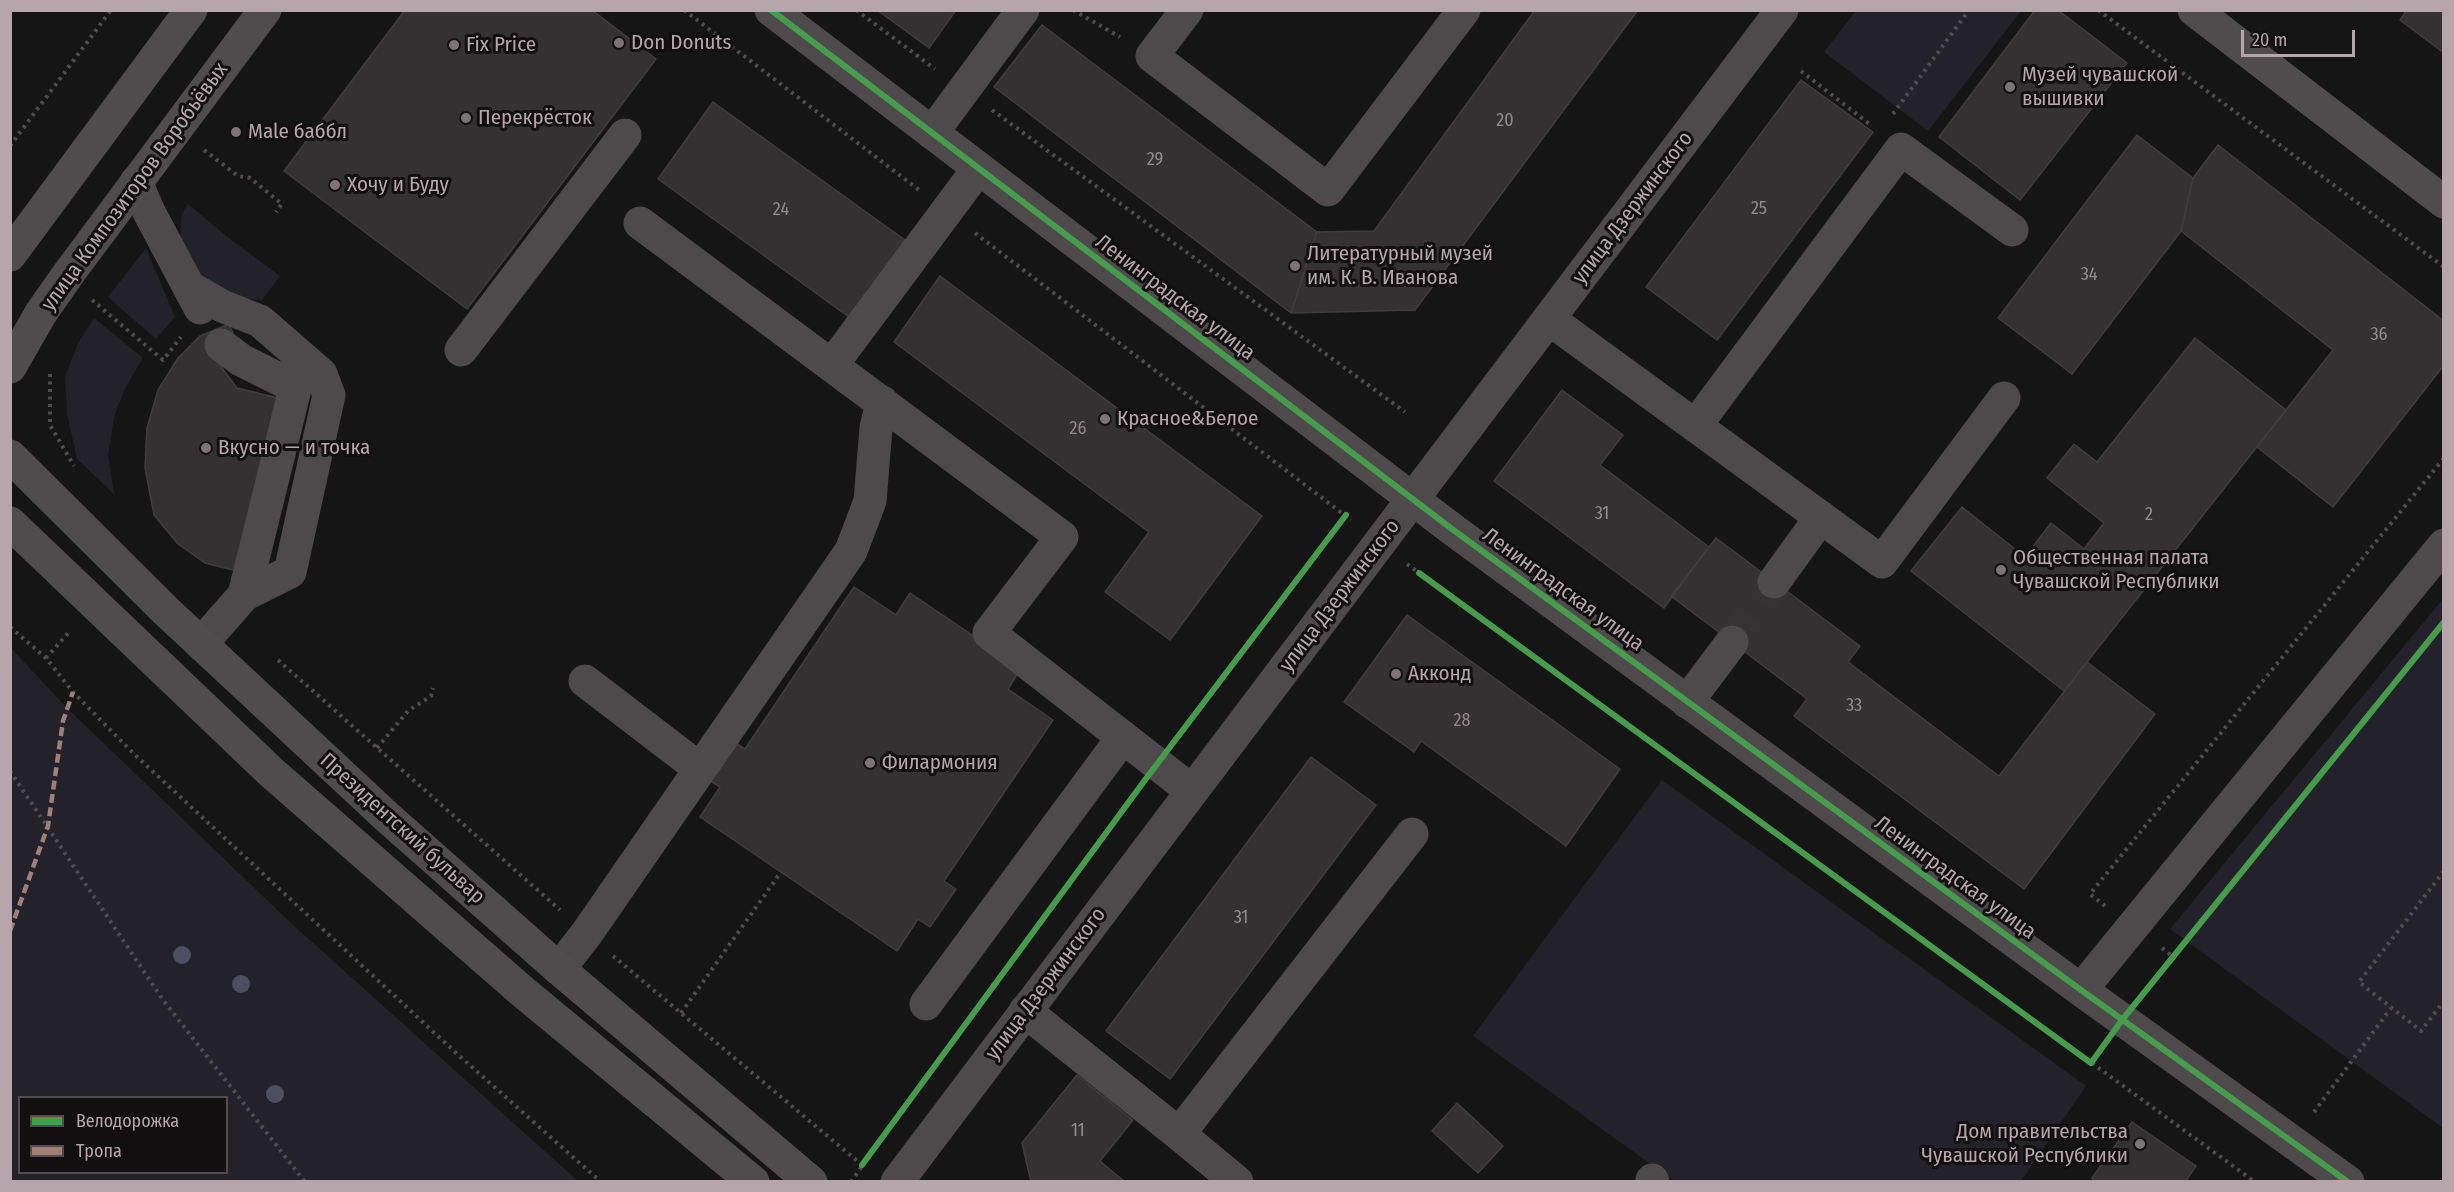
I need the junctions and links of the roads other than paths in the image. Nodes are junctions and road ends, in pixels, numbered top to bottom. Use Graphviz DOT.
graph roads {
  1 [pos="191,10"];
  2 [pos="265,10"];
  3 [pos="771,10"];
  4 [pos="1023,10"];
  5 [pos="1186,10"];
  6 [pos="1464,10"];
  7 [pos="2194,10"];
  8 [pos="1772,14"];
  9 [pos="932,133"];
  10 [pos="625,135"];
  11 [pos="978,169"];
  12 [pos="136,182"];
  13 [pos="2444,202"];
  14 [pos="640,223"];
  15 [pos="2012,230"];
  16 [pos="10,255"];
  17 [pos="189,287"];
  18 [pos="1549,319"];
  19 [pos="461,350"];
  20 [pos="832,365"];
  21 [pos="10,367"];
  22 [pos="2004,398"];
  23 [pos="882,402"];
  24 [pos="1696,425"];
  25 [pos="10,456"];
  26 [pos="1413,500"];
  27 [pos="1821,517"];
  28 [pos="10,523"];
  29 [pos="2444,545"];
  30 [pos="1774,582"];
  31 [pos="235,605"];
  32 [pos="1732,642"];
  33 [pos="201,644"];
  34 [pos="585,681"];
  35 [pos="1687,702"];
  36 [pos="1123,737"];
  37 [pos="700,769"];
  38 [pos="1192,791"];
  39 [pos="1412,834"];
  40 [pos="559,969"];
  41 [pos="2081,990"];
  42 [pos="926,1004"];
  43 [pos="1025,1011"];
  44 [pos="1179,1134"];
  45 [pos="753,1182"];
  46 [pos="811,1182"];
  47 [pos="897,1182"];
  48 [pos="1237,1182"];
  49 [pos="2348,1182"];
  1 -- 16 [label="main road"];
  2 -- 12 [label="main road, улица Композиторов Воробьёвых"];
  3 -- 9 [label="street, Ленинградская улица"];
  4 -- 9 [label="street"];
  5 -- 6 [label="street"];
  7 -- 13 [label="main road"];
  8 -- 18 [label="street, улица Дзержинского"];
  9 -- 11 [label="street, Ленинградская улица"];
  10 -- 19 [label="street"];
  11 -- 20 [label="street"];
  11 -- 26 [label="street, Ленинградская улица"];
  12 -- 17 [label="street"];
  12 -- 21 [label="main road, улица Композиторов Воробьёвых"];
  14 -- 20 [label="street"];
  15 -- 24 [label="street"];
  17 -- 31 [label="street"];
  17 -- 31 [label="street"];
  18 -- 24 [label="street"];
  18 -- 26 [label="street, улица Дзержинского"];
  20 -- 23 [label="street"];
  22 -- 27 [label="street"];
  23 -- 36 [label="street"];
  23 -- 37 [label="street"];
  24 -- 27 [label="street"];
  25 -- 33 [label="main road, Президентский бульвар"];
  26 -- 35 [label="street, Ленинградская улица"];
  26 -- 38 [label="street, улица Дзержинского"];
  27 -- 30 [label="street"];
  28 -- 45 [label="main road, Президентский бульвар"];
  29 -- 41 [label="street"];
  31 -- 33 [label="street"];
  32 -- 35 [label="street"];
  33 -- 40 [label="main road, Президентский бульвар"];
  34 -- 37 [label="street"];
  35 -- 41 [label="street, Ленинградская улица"];
  36 -- 38 [label="street"];
  36 -- 42 [label="street"];
  37 -- 40 [label="street"];
  38 -- 43 [label="street, улица Дзержинского"];
  39 -- 44 [label="street"];
  40 -- 46 [label="main road, Президентский бульвар"];
  41 -- 49 [label="street, Ленинградская улица"];
  43 -- 44 [label="street"];
  43 -- 47 [label="street, улица Дзержинского"];
  44 -- 48 [label="street"];
}
